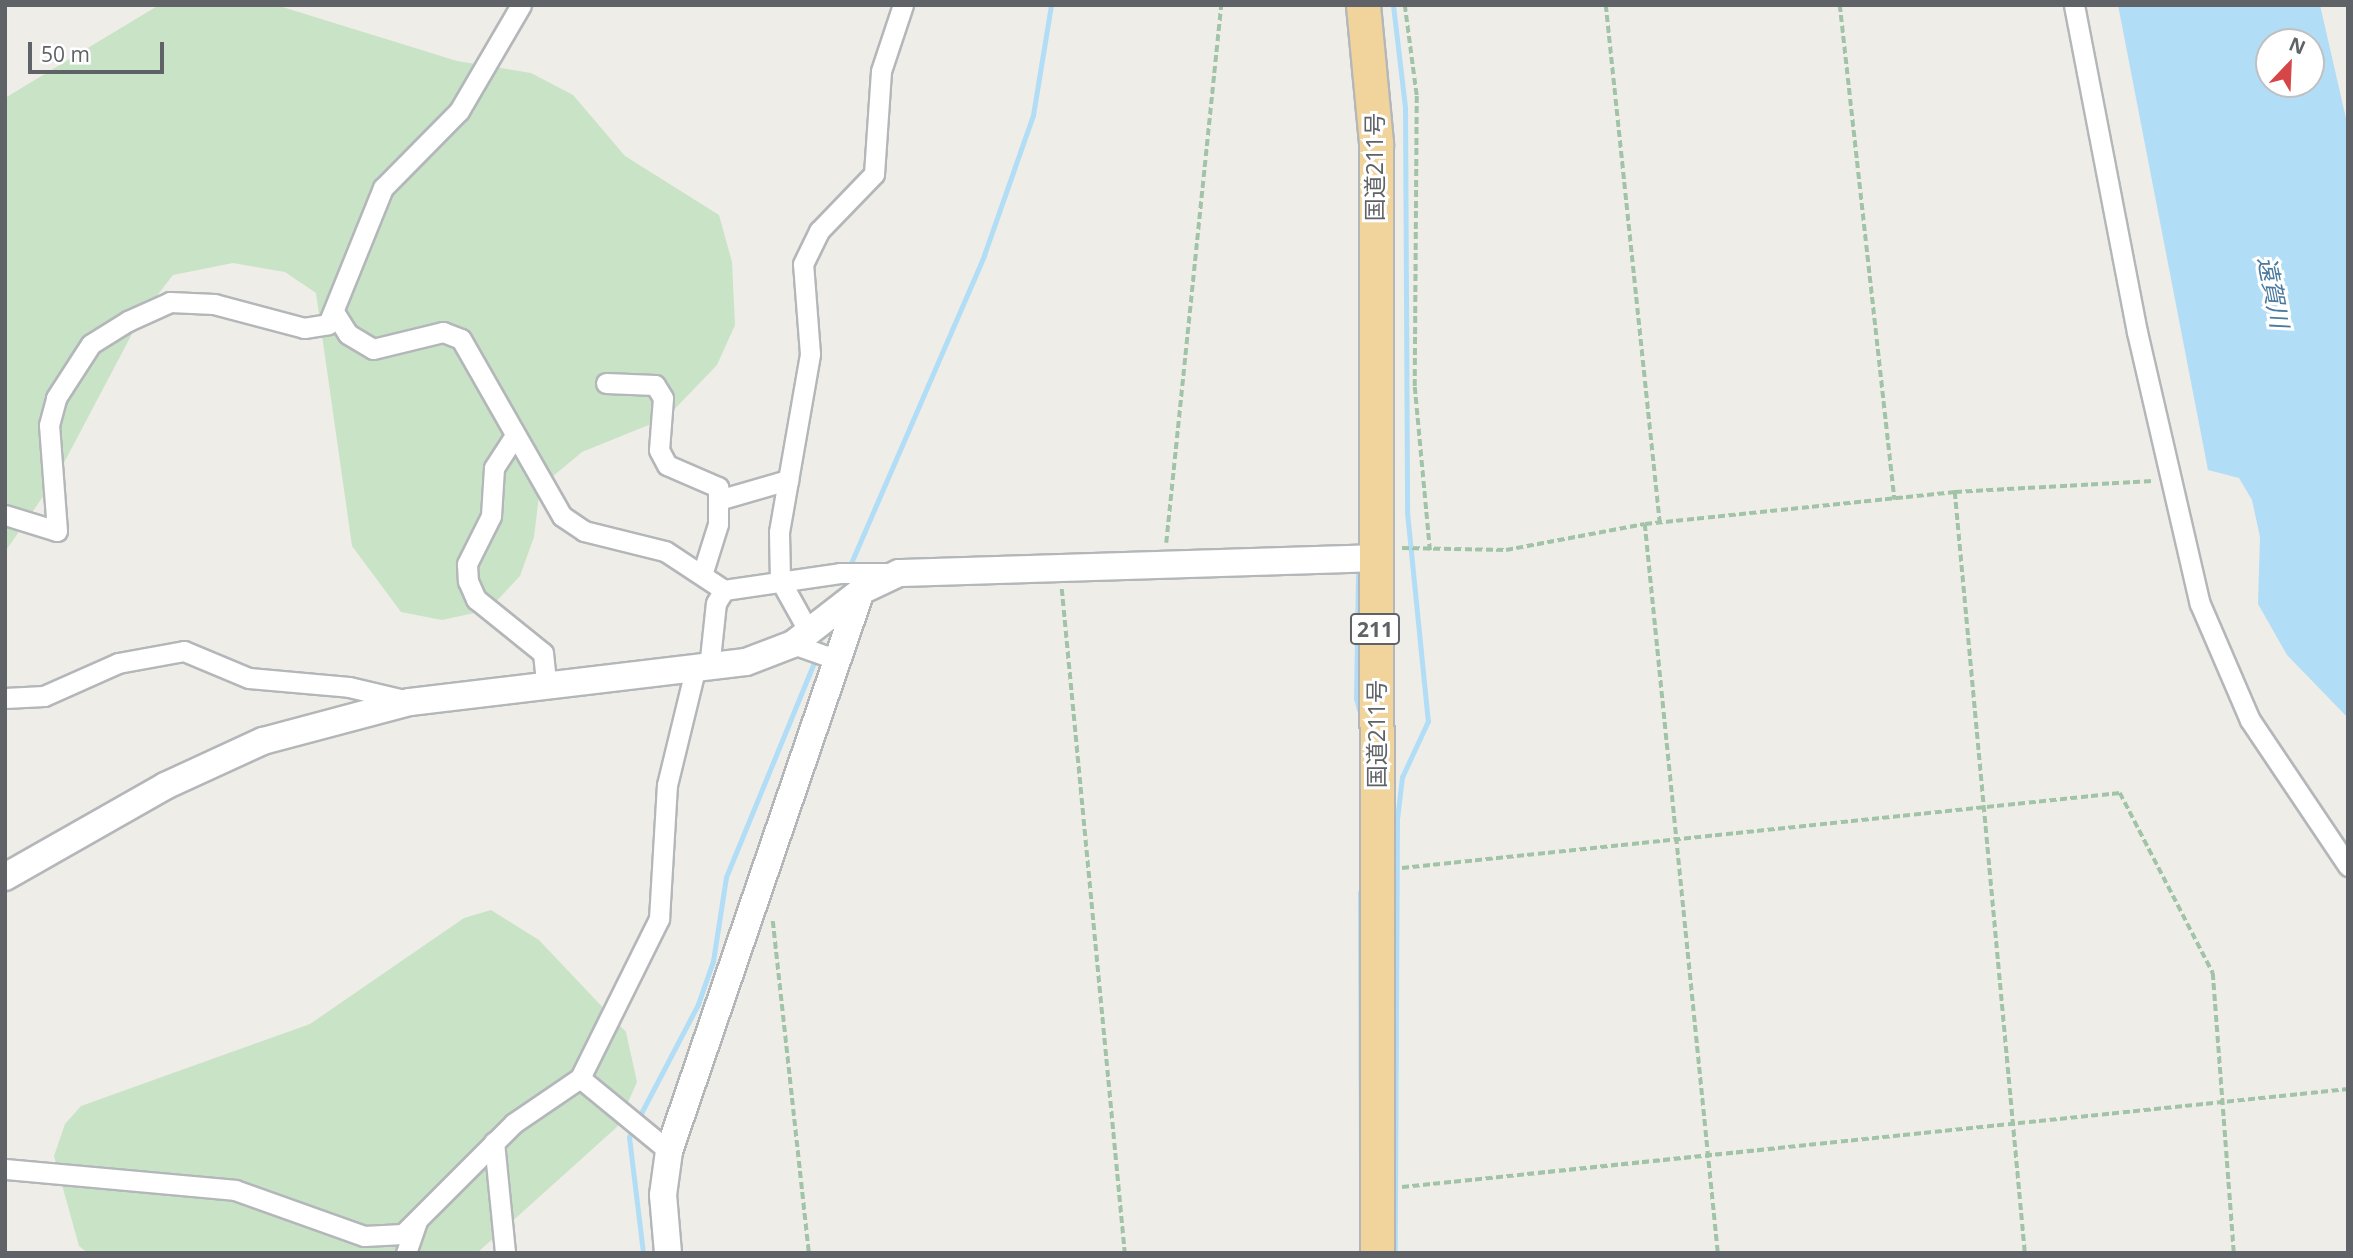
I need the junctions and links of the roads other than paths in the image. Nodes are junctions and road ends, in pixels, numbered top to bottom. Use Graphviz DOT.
graph roads {
  1 [pos="521,5"];
  2 [pos="903,5"];
  3 [pos="1363,5"];
  4 [pos="2074,5"];
  5 [pos="336,315"];
  6 [pos="606,383"];
  7 [pos="514,438"];
  8 [pos="788,480"];
  9 [pos="722,499"];
  10 [pos="5,515"];
  11 [pos="1376,552"];
  12 [pos="704,572"];
  13 [pos="780,580"];
  14 [pos="851,584"];
  15 [pos="724,590"];
  16 [pos="816,644"];
  17 [pos="702,669"];
  18 [pos="546,682"];
  19 [pos="5,698"];
  20 [pos="410,702"];
  21 [pos="2348,866"];
  22 [pos="5,877"];
  23 [pos="580,1078"];
  24 [pos="494,1142"];
  25 [pos="669,1151"];
  26 [pos="5,1169"];
  27 [pos="419,1216"];
  28 [pos="406,1253"];
  29 [pos="505,1253"];
  30 [pos="668,1253"];
  31 [pos="1377,1253"];
  1 -- 5 [label="street"];
  2 -- 8 [label="street"];
  3 -- 11 [label="highway, 国道211号 / 211"];
  4 -- 21 [label="street"];
  5 -- 7 [label="street"];
  5 -- 10 [label="street"];
  6 -- 9 [label="street"];
  7 -- 12 [label="street"];
  7 -- 18 [label="street"];
  8 -- 9 [label="street"];
  8 -- 13 [label="street"];
  9 -- 12 [label="street"];
  11 -- 14 [label="street"];
  11 -- 31 [label="highway, 国道211号 / 211"];
  12 -- 15 [label="street"];
  13 -- 14 [label="street"];
  13 -- 15 [label="street"];
  13 -- 16 [label="street"];
  14 -- 16 [label="street"];
  14 -- 16 [label="street"];
  15 -- 17 [label="street"];
  16 -- 17 [label="street"];
  16 -- 25 [label="street"];
  17 -- 18 [label="street"];
  17 -- 23 [label="street"];
  18 -- 20 [label="street"];
  19 -- 20 [label="street"];
  20 -- 22 [label="street"];
  23 -- 24 [label="street"];
  23 -- 25 [label="street"];
  24 -- 27 [label="street"];
  24 -- 29 [label="street"];
  25 -- 30 [label="street"];
  26 -- 27 [label="street"];
  27 -- 28 [label="street"];
}
